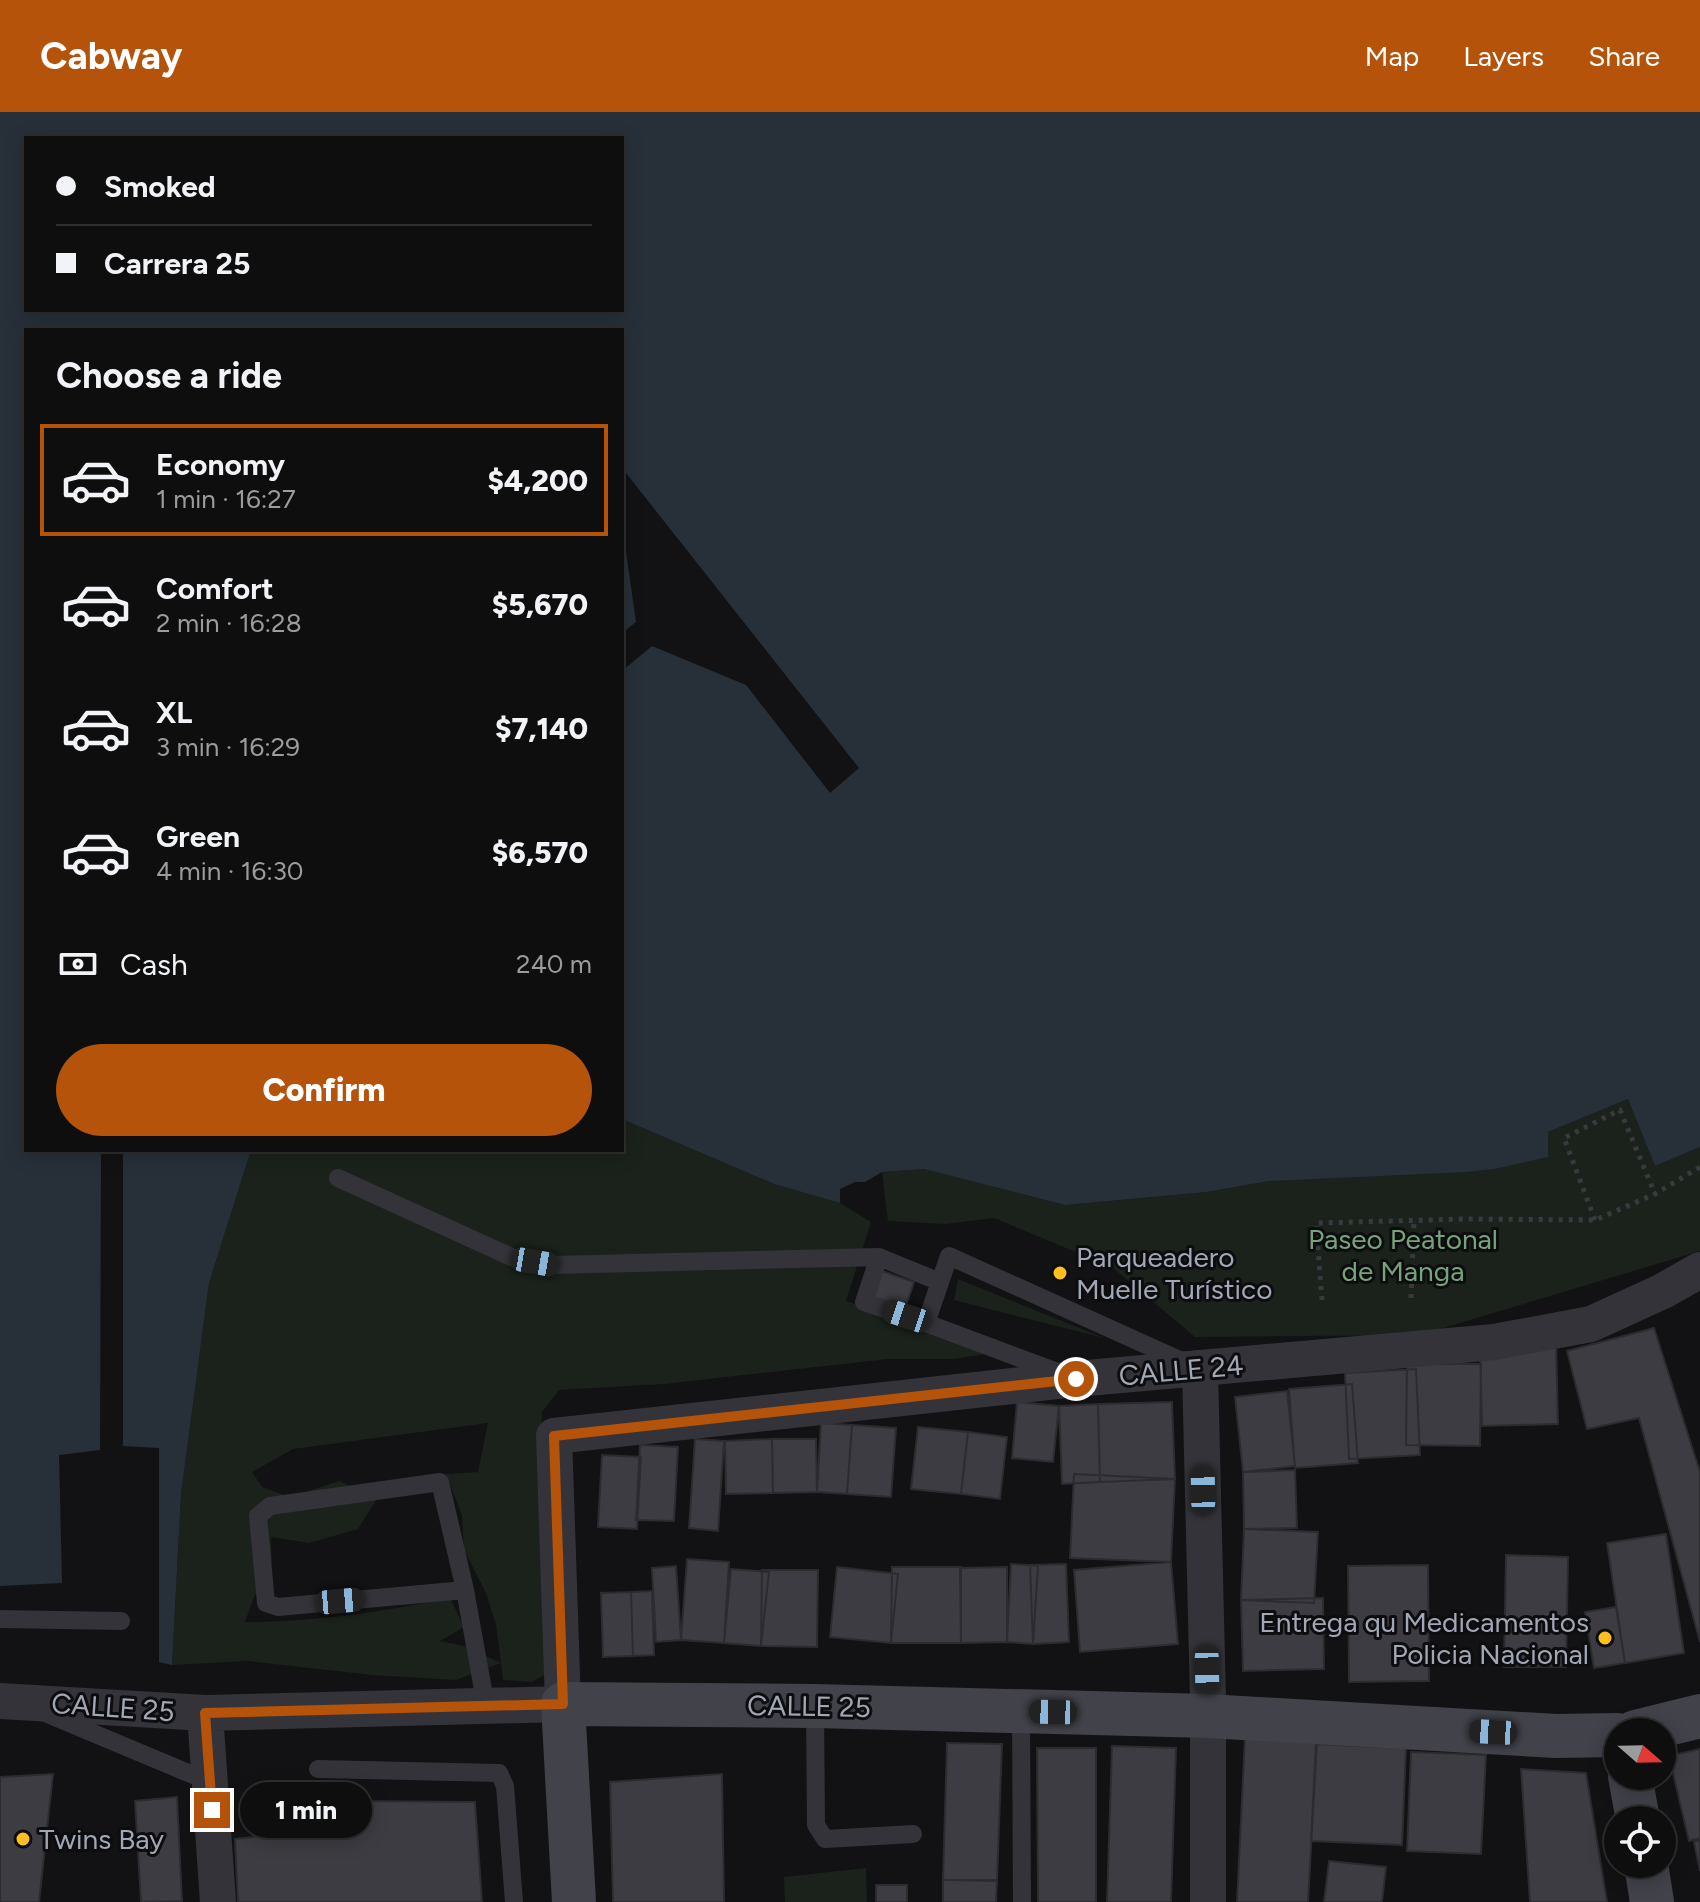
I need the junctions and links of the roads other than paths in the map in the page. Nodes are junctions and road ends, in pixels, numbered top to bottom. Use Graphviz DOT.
graph roads {
  1 [pos="338,1178"];
  2 [pos="879,1257"];
  3 [pos="1700,1271"];
  4 [pos="940,1282"];
  5 [pos="926,1323"];
  6 [pos="1200,1370"];
  7 [pos="1076,1379"];
  8 [pos="465,1590"];
  9 [pos="0,1619"];
  10 [pos="121,1621"];
  11 [pos="12,1702"];
  12 [pos="563,1704"];
  13 [pos="486,1706"];
  14 [pos="815,1706"];
  15 [pos="1021,1711"];
  16 [pos="205,1713"];
  17 [pos="1208,1716"];
  18 [pos="1700,1716"];
  19 [pos="1676,1722"];
  20 [pos="1604,1735"];
  21 [pos="318,1769"];
  22 [pos="210,1782"];
  23 [pos="913,1834"];
  24 [pos="1648,1878"];
  25 [pos="218,1902"];
  26 [pos="514,1902"];
  27 [pos="574,1902"];
  28 [pos="1022,1902"];
  29 [pos="1208,1902"];
  30 [pos="1652,1902"];
  1 -- 2 [label="lane"];
  2 -- 4 [label="lane"];
  2 -- 5 [label="lane"];
  3 -- 6 [label="street, CALLE 24"];
  4 -- 5 [label="lane"];
  4 -- 6 [label="lane"];
  5 -- 7 [label="lane"];
  6 -- 7 [label="street, CALLE 24"];
  6 -- 17 [label="street"];
  7 -- 12 [label="street, CALLE 24"];
  8 -- 8 [label="lane"];
  8 -- 13 [label="lane"];
  9 -- 10 [label="lane"];
  11 -- 16 [label="street, CALLE 25"];
  11 -- 22 [label="lane"];
  12 -- 13 [label="street, CALLE 25"];
  12 -- 14 [label="main road, CALLE 25"];
  12 -- 27 [label="main road"];
  13 -- 16 [label="street, CALLE 25"];
  14 -- 15 [label="main road, CALLE 25"];
  14 -- 23 [label="lane"];
  15 -- 17 [label="main road, CALLE 25"];
  15 -- 28 [label="lane"];
  16 -- 22 [label="street"];
  17 -- 20 [label="main road, CALLE 25"];
  17 -- 29 [label="street"];
  18 -- 19 [label="main road"];
  21 -- 26 [label="lane"];
  22 -- 25 [label="street"];
  24 -- 30 [label="main road"];
}
